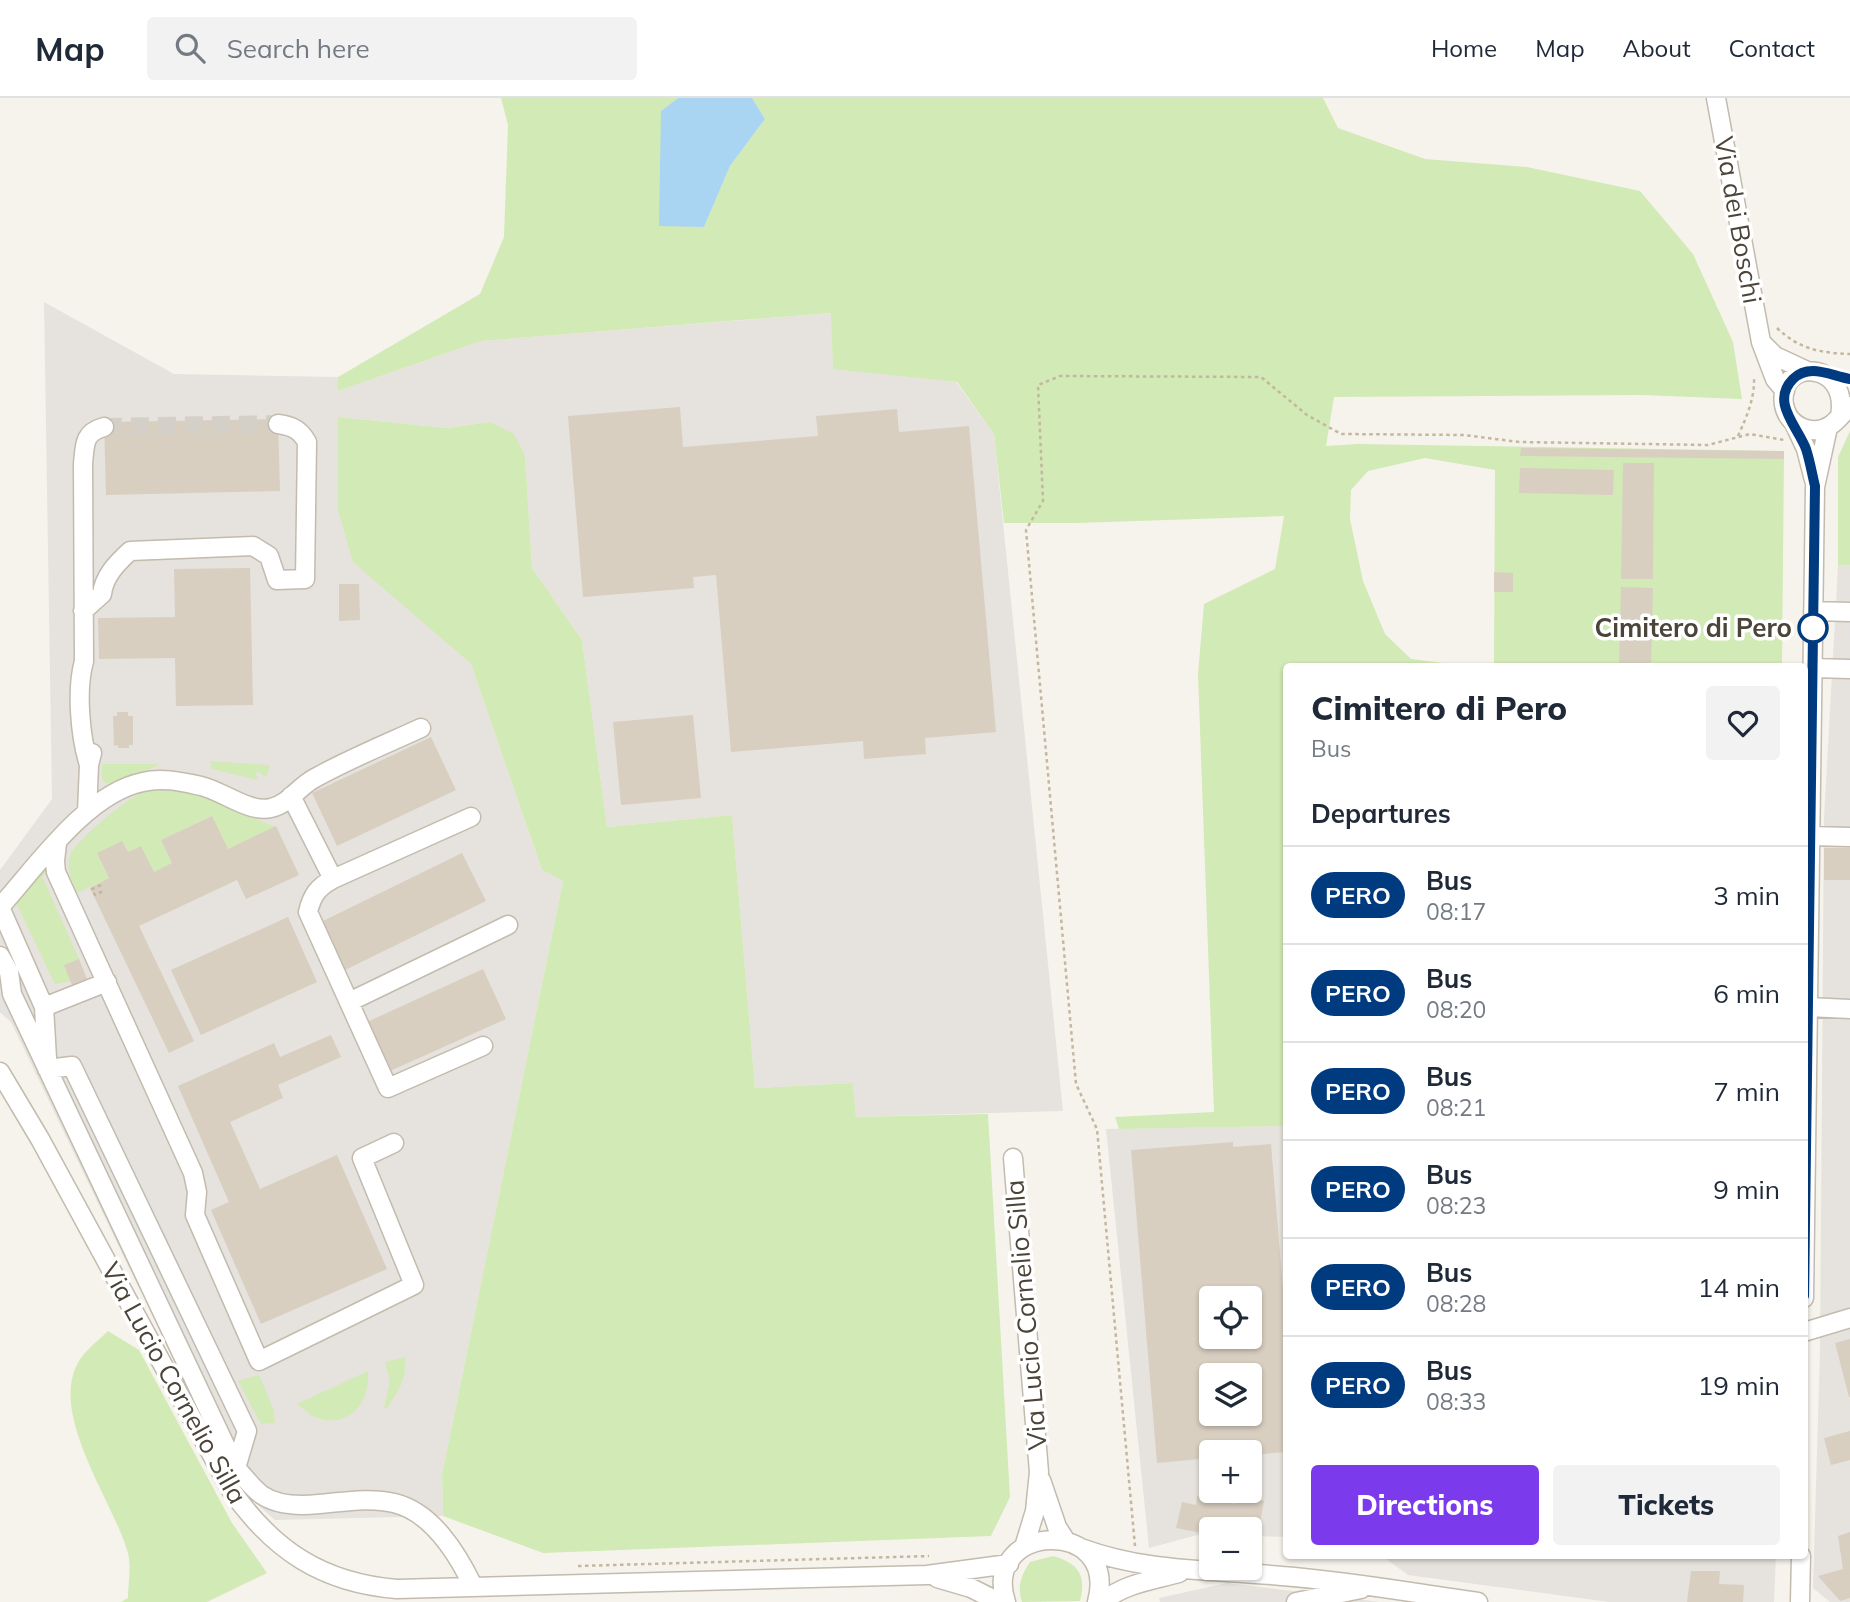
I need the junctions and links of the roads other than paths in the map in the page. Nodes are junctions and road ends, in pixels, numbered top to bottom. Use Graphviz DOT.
graph roads {
  1 [pos="1716,98"];
  2 [pos="1760,342"];
  3 [pos="1807,371"];
  4 [pos="1830,376"];
  5 [pos="1850,379"];
  6 [pos="1785,391"];
  7 [pos="1839,416"];
  8 [pos="1794,423"];
  9 [pos="278,424"];
  10 [pos="104,427"];
  11 [pos="1815,486"];
  12 [pos="83,611"];
  13 [pos="1814,611"];
  14 [pos="1850,612"];
  15 [pos="1813,668"];
  16 [pos="1850,668"];
  17 [pos="421,728"];
  18 [pos="291,796"];
  19 [pos="87,812"];
  20 [pos="471,817"];
  21 [pos="1811,836"];
  22 [pos="1850,837"];
  23 [pos="57,844"];
  24 [pos="333,879"];
  25 [pos="508,925"];
  26 [pos="0,956"];
  27 [pos="1808,957"];
  28 [pos="107,982"];
  29 [pos="6,989"];
  30 [pos="1808,997"];
  31 [pos="349,1002"];
  32 [pos="44,1007"];
  33 [pos="1850,1009"];
  34 [pos="483,1046"];
  35 [pos="47,1069"];
  36 [pos="0,1072"];
  37 [pos="394,1143"];
  38 [pos="1013,1158"];
  39 [pos="1850,1318"];
  40 [pos="1808,1331"];
  41 [pos="236,1468"];
  42 [pos="1039,1472"];
  43 [pos="1074,1544"];
  44 [pos="1024,1547"];
  45 [pos="1801,1559"];
  46 [pos="1009,1564"];
  47 [pos="1186,1571"];
  48 [pos="927,1575"];
  49 [pos="473,1586"];
  50 [pos="1374,1587"];
  51 [pos="999,1602"];
  52 [pos="1006,1602"];
  53 [pos="1097,1602"];
  54 [pos="1103,1602"];
  55 [pos="1296,1602"];
  56 [pos="1478,1602"];
  57 [pos="1800,1602"];
  1 -- 2 [label="street, Via dei Boschi"];
  2 -- 3 [label="street, Via dei Boschi"];
  2 -- 6 [label="street, Via dei Boschi"];
  3 -- 4 [label="street"];
  3 -- 6 [label="street"];
  4 -- 5 [label="street"];
  4 -- 7 [label="street"];
  6 -- 8 [label="street"];
  7 -- 8 [label="street"];
  7 -- 11 [label="street"];
  8 -- 11 [label="street"];
  9 -- 12 [label="street"];
  10 -- 12 [label="street"];
  11 -- 13 [label="street"];
  12 -- 19 [label="street"];
  13 -- 14 [label="street"];
  13 -- 15 [label="street"];
  15 -- 16 [label="street"];
  15 -- 21 [label="street"];
  17 -- 18 [label="street"];
  18 -- 19 [label="street"];
  18 -- 24 [label="street"];
  19 -- 23 [label="street"];
  20 -- 24 [label="street"];
  21 -- 22 [label="street"];
  21 -- 27 [label="street"];
  23 -- 28 [label="street"];
  23 -- 32 [label="street"];
  24 -- 31 [label="street"];
  25 -- 31 [label="street"];
  26 -- 29 [label="street, Via Lucio Cornelio Silla"];
  28 -- 32 [label="street"];
  28 -- 37 [label="street"];
  29 -- 35 [label="street, Via Lucio Cornelio Silla"];
  30 -- 33 [label="street"];
  31 -- 34 [label="street"];
  32 -- 35 [label="street"];
  35 -- 41 [label="street, Via Lucio Cornelio Silla"];
  35 -- 41 [label="street, Via Lucio Cornelio Silla"];
  36 -- 49 [label="street, Via Lucio Cornelio Silla"];
  38 -- 42 [label="street, Via Lucio Cornelio Silla"];
  39 -- 40 [label="street"];
  41 -- 49 [label="street, Via Lucio Cornelio Silla"];
  42 -- 43 [label="street, Via Lucio Cornelio Silla"];
  42 -- 44 [label="street, Via Lucio Cornelio Silla"];
  43 -- 44 [label="street"];
  43 -- 47 [label="street"];
  43 -- 53 [label="street, Via Lucio Cornelio Silla"];
  44 -- 46 [label="street, Via Lucio Cornelio Silla"];
  45 -- 57 [label="street"];
  46 -- 48 [label="street, Via Lucio Cornelio Silla"];
  46 -- 52 [label="street"];
  47 -- 50 [label="street"];
  47 -- 54 [label="street"];
  48 -- 49 [label="street, Via Lucio Cornelio Silla"];
  48 -- 51 [label="street, Via Lucio Cornelio Silla"];
  50 -- 55 [label="street"];
  50 -- 56 [label="street"];
}
